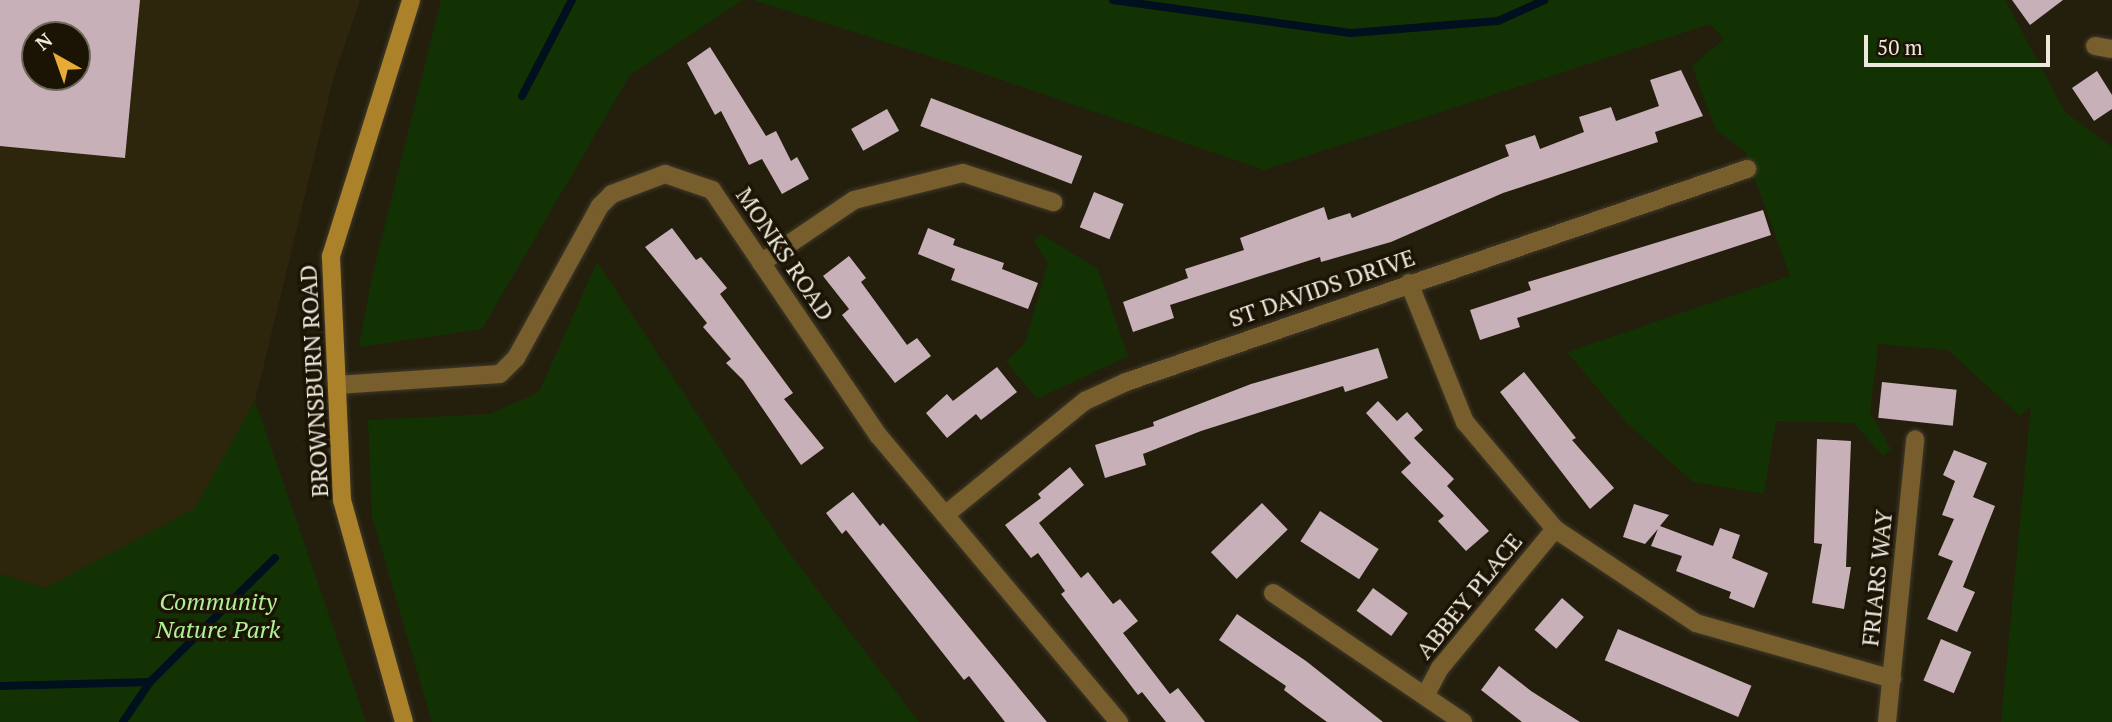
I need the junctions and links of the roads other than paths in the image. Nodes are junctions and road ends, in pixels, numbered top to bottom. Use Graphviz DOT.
graph roads {
  1 [pos="411,0"];
  2 [pos="1747,169"];
  3 [pos="1053,202"];
  4 [pos="761,263"];
  5 [pos="1409,283"];
  6 [pos="337,385"];
  7 [pos="1915,439"];
  8 [pos="945,515"];
  9 [pos="1555,529"];
  10 [pos="1273,593"];
  11 [pos="1892,679"];
  12 [pos="1424,696"];
  13 [pos="404,722"];
  14 [pos="1119,722"];
  15 [pos="1463,722"];
  16 [pos="1887,722"];
  1 -- 6 [label="main road, BROWNSBURN ROAD"];
  2 -- 5 [label="street, ST DAVIDS DRIVE"];
  3 -- 4 [label="street"];
  4 -- 6 [label="street, MONKS ROAD"];
  4 -- 8 [label="street, MONKS ROAD"];
  5 -- 8 [label="street, ST DAVIDS DRIVE"];
  5 -- 9 [label="street"];
  6 -- 13 [label="main road, BROWNSBURN ROAD"];
  7 -- 11 [label="street, FRIARS WAY"];
  8 -- 14 [label="street, MONKS ROAD"];
  9 -- 11 [label="street"];
  9 -- 12 [label="street, ABBEY PLACE"];
  10 -- 12 [label="street, ABBEY PLACE"];
  11 -- 16 [label="street, FRIARS WAY"];
  12 -- 15 [label="street, ABBEY PLACE"];
}
